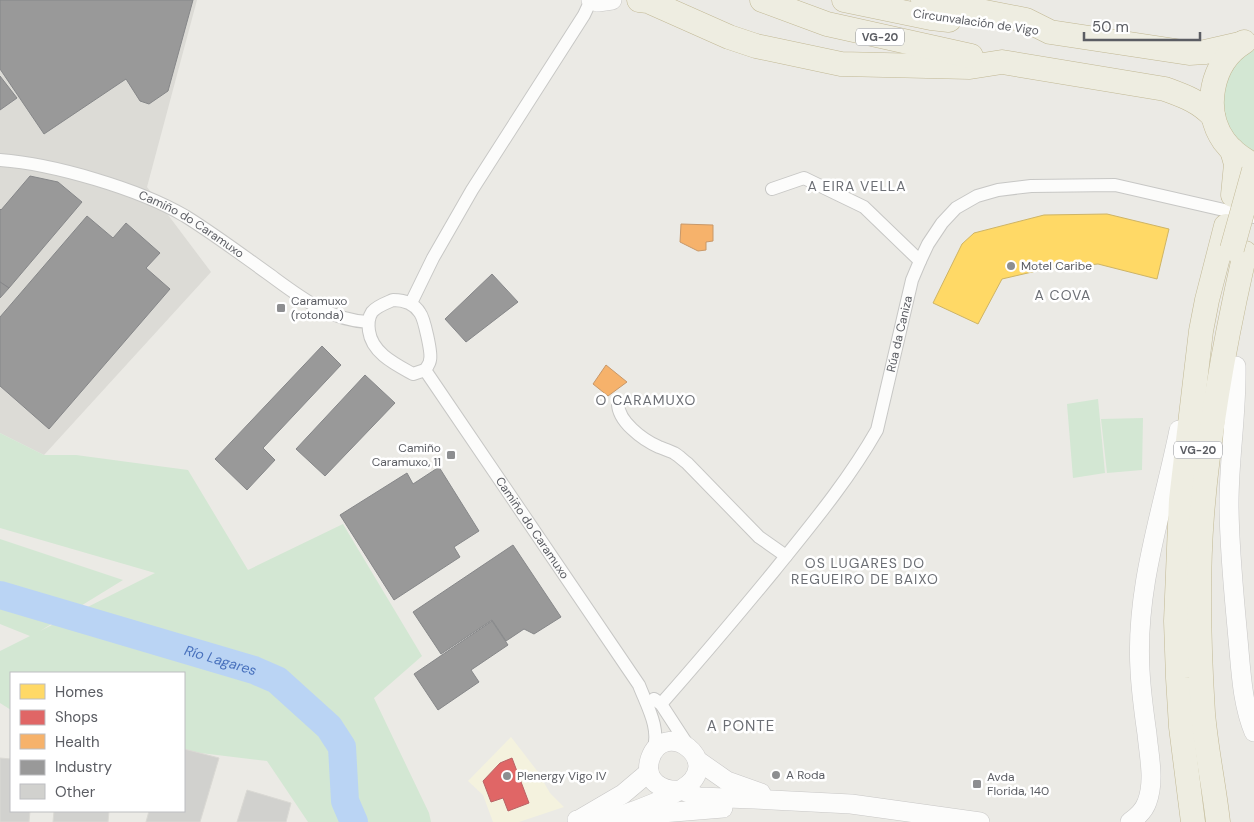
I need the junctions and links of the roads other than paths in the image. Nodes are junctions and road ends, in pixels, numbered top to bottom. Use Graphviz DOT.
graph roads {
  1 [pos="591,0"];
  2 [pos="612,0"];
  3 [pos="639,0"];
  4 [pos="762,0"];
  5 [pos="844,0"];
  6 [pos="923,0"];
  7 [pos="1050,32"];
  8 [pos="1247,40"];
  9 [pos="1002,62"];
  10 [pos="1213,116"];
  11 [pos="1232,150"];
  12 [pos="0,160"];
  13 [pos="1254,165"];
  14 [pos="1254,170"];
  15 [pos="772,188"];
  16 [pos="1254,216"];
  17 [pos="920,261"];
  18 [pos="1254,283"];
  19 [pos="411,303"];
  20 [pos="368,322"];
  21 [pos="1201,331"];
  22 [pos="1236,366"];
  23 [pos="425,370"];
  24 [pos="618,402"];
  25 [pos="786,556"];
  26 [pos="1195,654"];
  27 [pos="639,685"];
  28 [pos="661,704"];
  29 [pos="1254,732"];
  30 [pos="653,751"];
  31 [pos="693,754"];
  32 [pos="649,772"];
  33 [pos="681,790"];
  34 [pos="778,800"];
  35 [pos="1192,814"];
  36 [pos="1217,815"];
  37 [pos="619,816"];
  38 [pos="575,821"];
  39 [pos="980,822"];
  40 [pos="1130,822"];
  1 -- 2 [label="main road"];
  1 -- 19 [label="street"];
  3 -- 9 [label="highway"];
  4 -- 9 [label="highway, VG-20"];
  5 -- 7 [label="highway, Circunvalación de Vigo / VG-20"];
  6 -- 7 [label="highway"];
  7 -- 8 [label="highway, Circunvalación de Vigo"];
  8 -- 10 [label="highway"];
  9 -- 10 [label="highway"];
  10 -- 11 [label="highway"];
  11 -- 13 [label="highway"];
  11 -- 21 [label="highway"];
  12 -- 20 [label="street, Camiño do Caramuxo"];
  14 -- 26 [label="highway, VG-20, bridge"];
  15 -- 17 [label="street"];
  16 -- 17 [label="street, Rúa da Caniza"];
  16 -- 26 [label="highway, VG-20"];
  17 -- 25 [label="street, Rúa da Caniza"];
  18 -- 22 [label="highway"];
  19 -- 20 [label="street"];
  19 -- 23 [label="street"];
  20 -- 23 [label="street"];
  21 -- 35 [label="highway"];
  21 -- 40 [label="main road"];
  22 -- 29 [label="main road"];
  22 -- 36 [label="highway"];
  23 -- 27 [label="street, Camiño do Caramuxo"];
  24 -- 25 [label="street"];
  25 -- 28 [label="street, Rúa da Caniza"];
  26 -- 35 [label="highway, VG-20"];
  26 -- 36 [label="highway, VG-20"];
  27 -- 28 [label="street, Camiño do Caramuxo"];
  27 -- 30 [label="street, Camiño do Caramuxo"];
  28 -- 31 [label="street, Camiño do Caramuxo"];
  30 -- 31 [label="main road"];
  30 -- 32 [label="main road"];
  31 -- 33 [label="main road"];
  31 -- 34 [label="main road"];
  32 -- 33 [label="main road"];
  32 -- 38 [label="main road"];
  33 -- 34 [label="main road"];
  33 -- 37 [label="main road"];
  34 -- 37 [label="main road"];
  34 -- 39 [label="main road"];
  37 -- 38 [label="main road"];
}
